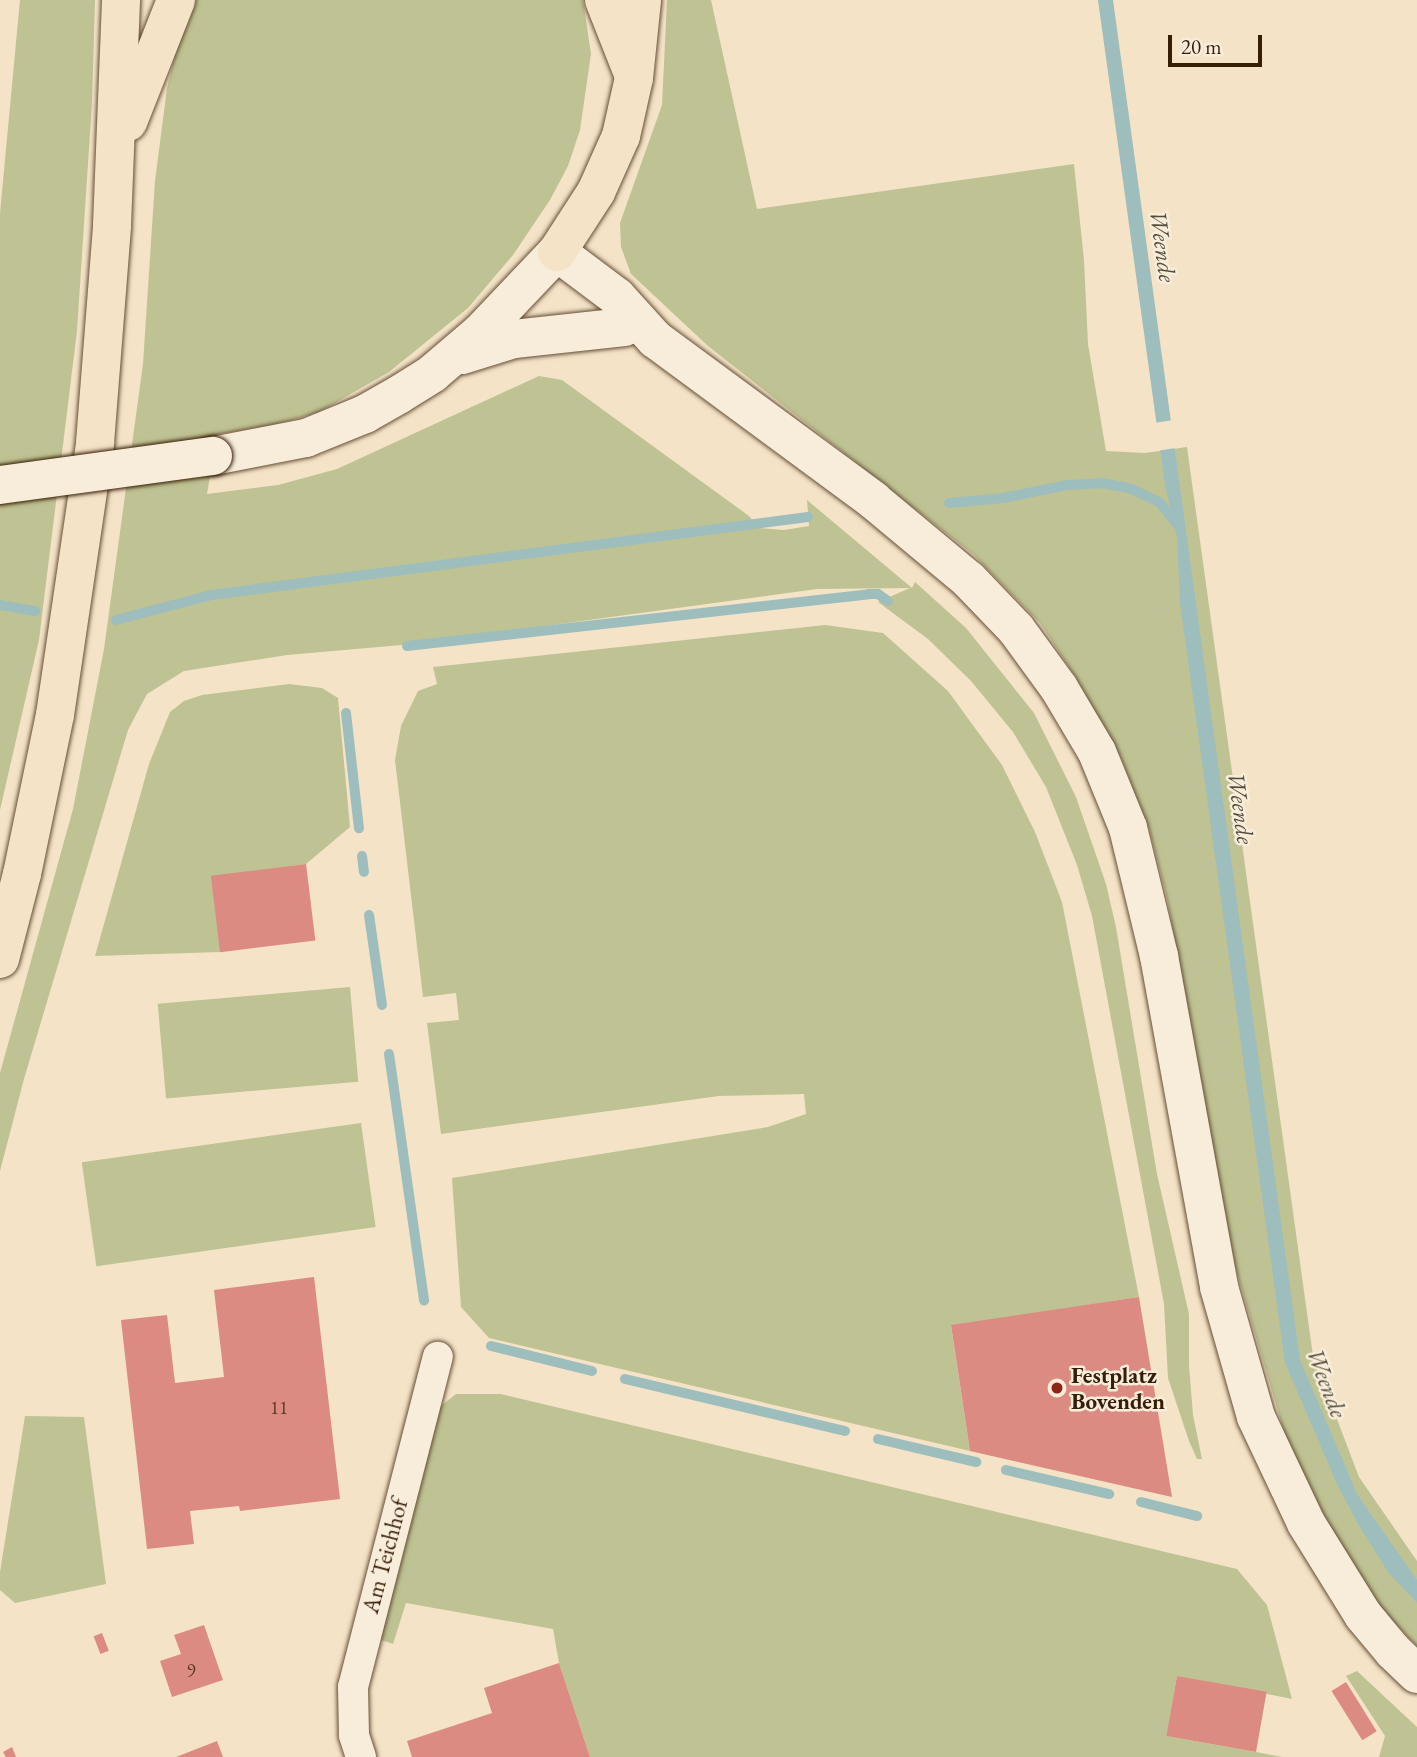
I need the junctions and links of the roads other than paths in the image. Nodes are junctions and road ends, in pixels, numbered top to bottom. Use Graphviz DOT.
graph roads {
  1 [pos="121,0"];
  2 [pos="176,0"];
  3 [pos="604,0"];
  4 [pos="642,0"];
  5 [pos="634,78"];
  6 [pos="116,153"];
  7 [pos="552,258"];
  8 [pos="640,333"];
  9 [pos="450,359"];
  10 [pos="0,485"];
  11 [pos="0,959"];
  12 [pos="438,1357"];
  13 [pos="1417,1674"];
  14 [pos="361,1757"];
  1 -- 6 [label="highway"];
  2 -- 6 [label="highway"];
  3 -- 5 [label="highway"];
  4 -- 5 [label="highway"];
  5 -- 7 [label="highway"];
  6 -- 11 [label="highway"];
  7 -- 8 [label="main road"];
  7 -- 9 [label="main road"];
  8 -- 9 [label="main road"];
  8 -- 13 [label="main road"];
  9 -- 10 [label="main road, bridge"];
  12 -- 14 [label="street, Am Teichhof"];
}
